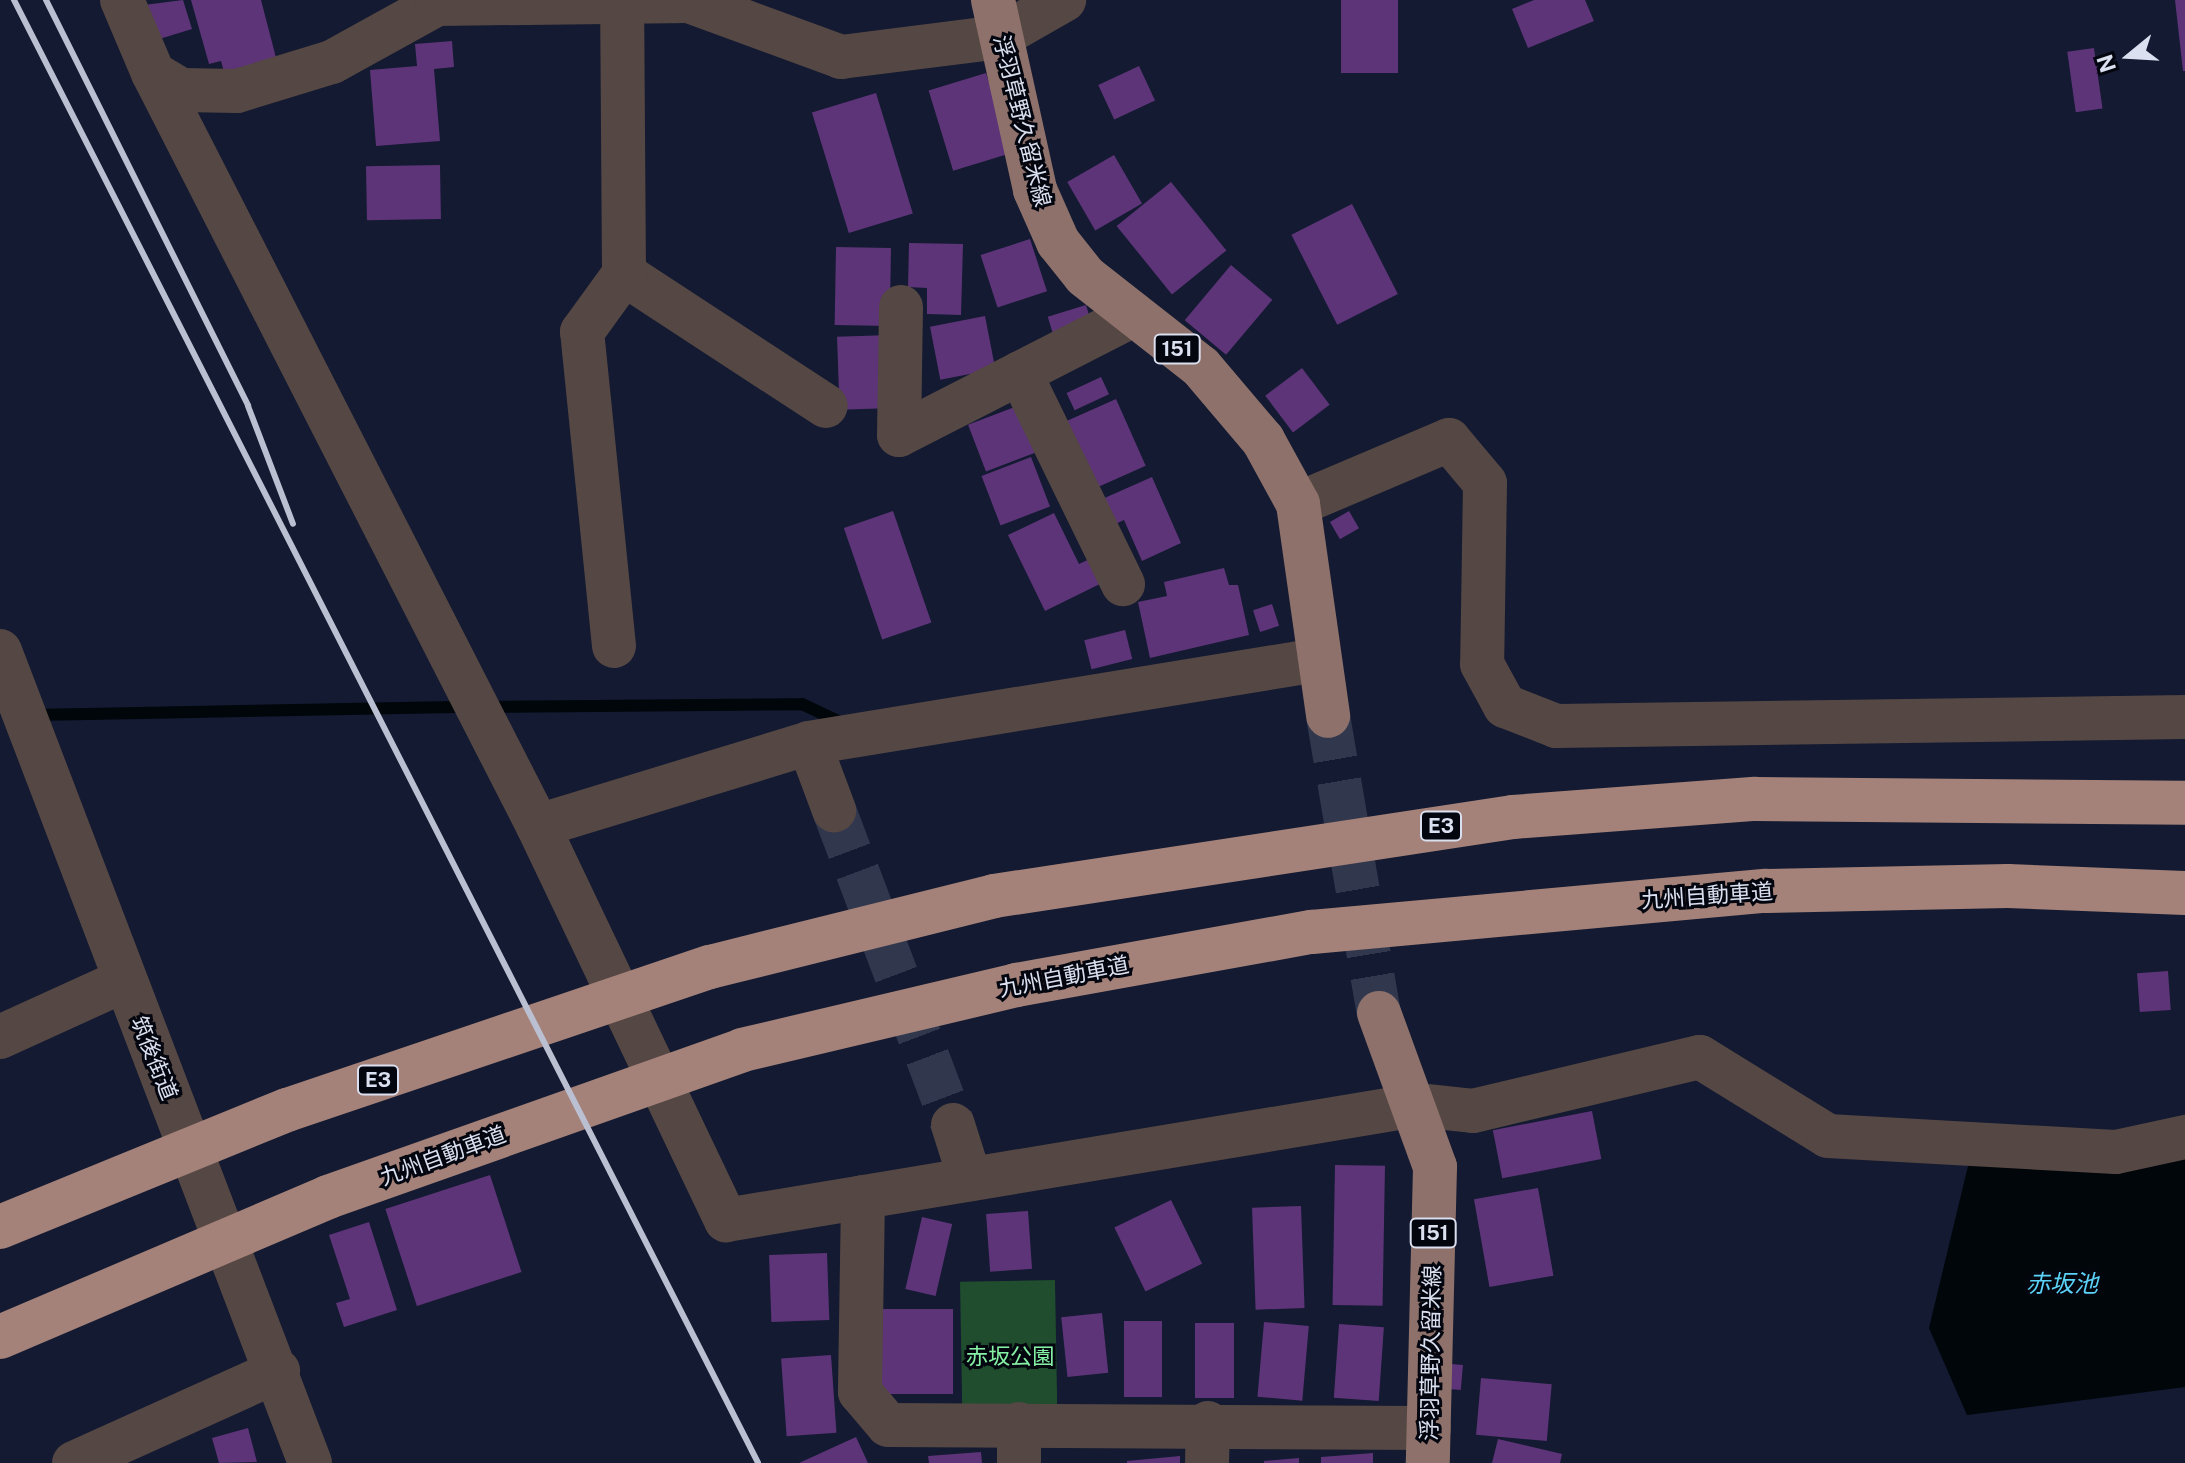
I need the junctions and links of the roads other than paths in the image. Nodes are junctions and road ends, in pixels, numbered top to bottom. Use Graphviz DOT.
graph roads {
  1 [pos="122,0"];
  2 [pos="1064,0"];
  3 [pos="689,1"];
  4 [pos="622,7"];
  5 [pos="996,18"];
  6 [pos="153,73"];
  7 [pos="624,274"];
  8 [pos="901,307"];
  9 [pos="1134,315"];
  10 [pos="1020,373"];
  11 [pos="826,406"];
  12 [pos="1298,504"];
  13 [pos="1123,584"];
  14 [pos="614,646"];
  15 [pos="0,651"];
  16 [pos="1317,660"];
  17 [pos="1328,716"];
  18 [pos="2185,717"];
  19 [pos="21,725"];
  20 [pos="809,743"];
  21 [pos="2185,803"];
  22 [pos="834,810"];
  23 [pos="538,826"];
  24 [pos="2185,893"];
  25 [pos="123,981"];
  26 [pos="1379,1013"];
  27 [pos="0,1037"];
  28 [pos="1417,1105"];
  29 [pos="953,1125"];
  30 [pos="2185,1137"];
  31 [pos="970,1179"];
  32 [pos="863,1197"];
  33 [pos="0,1227"];
  34 [pos="0,1337"];
  35 [pos="278,1371"];
  36 [pos="1207,1443"];
  37 [pos="1019,1444"];
  38 [pos="1428,1445"];
  39 [pos="74,1463"];
  40 [pos="310,1463"];
  1 -- 6 [label="street"];
  2 -- 5 [label="street"];
  3 -- 4 [label="street"];
  3 -- 5 [label="street"];
  4 -- 6 [label="street"];
  4 -- 7 [label="street"];
  5 -- 9 [label="main road, 浮羽草野久留米線 / 151"];
  6 -- 23 [label="street"];
  7 -- 11 [label="street"];
  7 -- 14 [label="street"];
  8 -- 10 [label="street"];
  9 -- 10 [label="street"];
  9 -- 12 [label="main road, 浮羽草野久留米線 / 151"];
  10 -- 13 [label="street"];
  12 -- 16 [label="main road, 浮羽草野久留米線 / 151"];
  12 -- 18 [label="street"];
  15 -- 19 [label="street, 筑後街道"];
  16 -- 17 [label="main road, 浮羽草野久留米線 / 151"];
  16 -- 20 [label="street"];
  19 -- 25 [label="street, 筑後街道"];
  20 -- 22 [label="street"];
  20 -- 23 [label="street"];
  21 -- 33 [label="highway, E3"];
  23 -- 32 [label="street"];
  24 -- 34 [label="highway, 九州自動車道"];
  25 -- 27 [label="street"];
  25 -- 35 [label="street, 筑後街道"];
  26 -- 28 [label="main road, 浮羽草野久留米線 / 151"];
  28 -- 30 [label="street"];
  28 -- 31 [label="street"];
  28 -- 38 [label="main road, 浮羽草野久留米線 / 151"];
  29 -- 31 [label="street"];
  31 -- 32 [label="street"];
  32 -- 37 [label="street"];
  35 -- 39 [label="street"];
  35 -- 40 [label="street, 筑後街道"];
  36 -- 37 [label="street"];
  36 -- 38 [label="street"];
}
